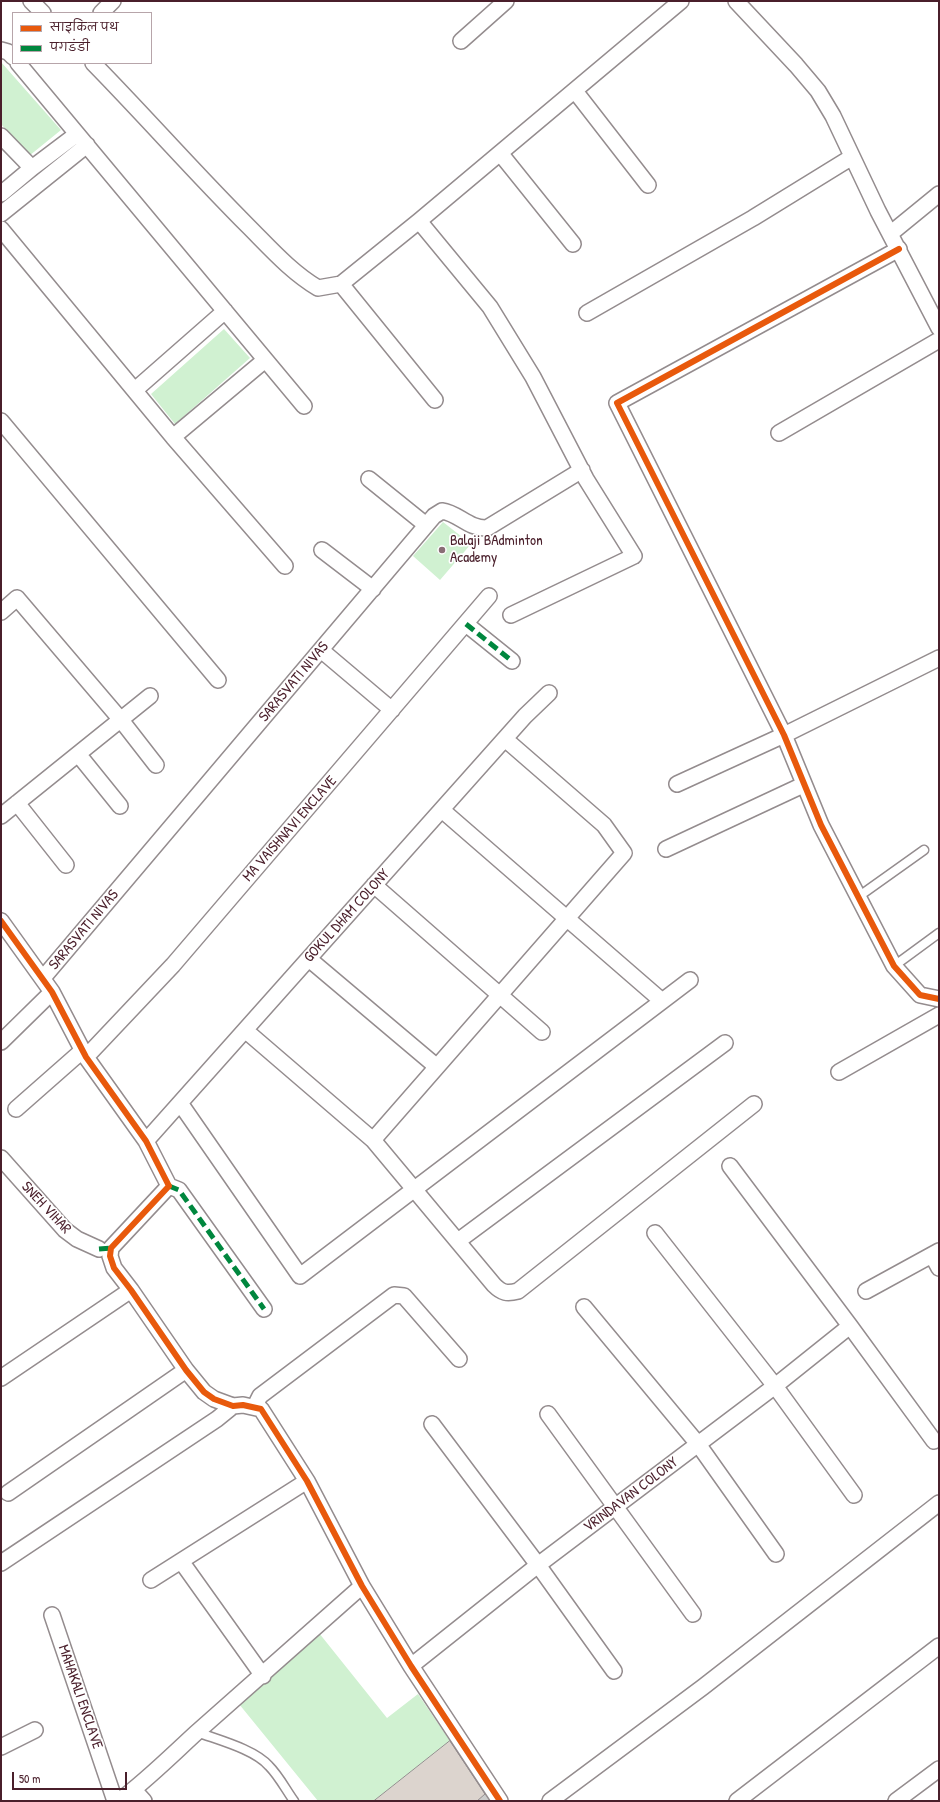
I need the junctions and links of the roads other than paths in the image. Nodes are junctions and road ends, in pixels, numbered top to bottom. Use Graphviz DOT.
graph roads {
  1 [pos="31,1"];
  2 [pos="113,1"];
  3 [pos="506,1"];
  4 [pos="681,1"];
  5 [pos="736,1"];
  6 [pos="42,12"];
  7 [pos="102,12"];
  8 [pos="461,41"];
  9 [pos="1,50"];
  10 [pos="12,56"];
  11 [pos="19,64"];
  12 [pos="94,64"];
  13 [pos="575,92"];
  14 [pos="76,134"];
  15 [pos="1,136"];
  16 [pos="87,145"];
  17 [pos="500,153"];
  18 [pos="852,157"];
  19 [pos="32,168"];
  20 [pos="14,183"];
  21 [pos="648,185"];
  22 [pos="1,194"];
  23 [pos="939,194"];
  24 [pos="24,196"];
  25 [pos="1,214"];
  26 [pos="419,222"];
  27 [pos="1,229"];
  28 [pos="890,234"];
  29 [pos="573,244"];
  30 [pos="899,249"];
  31 [pos="341,284"];
  32 [pos="225,311"];
  33 [pos="587,313"];
  34 [pos="939,328"];
  35 [pos="939,340"];
  36 [pos="265,360"];
  37 [pos="135,390"];
  38 [pos="435,400"];
  39 [pos="304,406"];
  40 [pos="1,421"];
  41 [pos="779,433"];
  42 [pos="173,437"];
  43 [pos="582,470"];
  44 [pos="370,479"];
  45 [pos="426,525"];
  46 [pos="322,550"];
  47 [pos="285,566"];
  48 [pos="373,589"];
  49 [pos="489,596"];
  50 [pos="1,612"];
  51 [pos="511,615"];
  52 [pos="466,624"];
  53 [pos="321,650"];
  54 [pos="939,658"];
  55 [pos="512,661"];
  56 [pos="218,680"];
  57 [pos="549,692"];
  58 [pos="150,696"];
  59 [pos="392,710"];
  60 [pos="121,720"];
  61 [pos="784,735"];
  62 [pos="505,739"];
  63 [pos="78,754"];
  64 [pos="156,765"];
  65 [pos="677,784"];
  66 [pos="803,785"];
  67 [pos="17,803"];
  68 [pos="120,806"];
  69 [pos="442,810"];
  70 [pos="1,816"];
  71 [pos="666,849"];
  72 [pos="924,850"];
  73 [pos="66,865"];
  74 [pos="374,885"];
  75 [pos="858,897"];
  76 [pos="566,920"];
  77 [pos="1,921"];
  78 [pos="939,933"];
  79 [pos="309,959"];
  80 [pos="894,966"];
  81 [pos="43,978"];
  82 [pos="690,980"];
  83 [pos="52,992"];
  84 [pos="500,995"];
  85 [pos="939,999"];
  86 [pos="662,1001"];
  87 [pos="939,1015"];
  88 [pos="245,1030"];
  89 [pos="542,1032"];
  90 [pos="1,1042"];
  91 [pos="725,1043"];
  92 [pos="84,1054"];
  93 [pos="437,1067"];
  94 [pos="839,1072"];
  95 [pos="180,1103"];
  96 [pos="754,1104"];
  97 [pos="16,1109"];
  98 [pos="373,1140"];
  99 [pos="146,1141"];
  100 [pos="1,1158"];
  101 [pos="730,1166"];
  102 [pos="169,1186"];
  103 [pos="414,1190"];
  104 [pos="655,1233"];
  105 [pos="458,1242"];
  106 [pos="99,1248"];
  107 [pos="937,1258"];
  108 [pos="131,1290"];
  109 [pos="866,1291"];
  110 [pos="584,1307"];
  111 [pos="264,1309"];
  112 [pos="850,1326"];
  113 [pos="458,1359"];
  114 [pos="186,1370"];
  115 [pos="1,1378"];
  116 [pos="775,1386"];
  117 [pos="234,1406"];
  118 [pos="255,1406"];
  119 [pos="548,1414"];
  120 [pos="432,1424"];
  121 [pos="934,1441"];
  122 [pos="698,1444"];
  123 [pos="307,1481"];
  124 [pos="8,1493"];
  125 [pos="854,1494"];
  126 [pos="939,1503"];
  127 [pos="616,1506"];
  128 [pos="776,1554"];
  129 [pos="181,1561"];
  130 [pos="1,1563"];
  131 [pos="538,1566"];
  132 [pos="152,1580"];
  133 [pos="362,1586"];
  134 [pos="693,1614"];
  135 [pos="52,1615"];
  136 [pos="939,1646"];
  137 [pos="412,1666"];
  138 [pos="614,1671"];
  139 [pos="263,1676"];
  140 [pos="35,1730"];
  141 [pos="197,1732"];
  142 [pos="1,1746"];
  143 [pos="939,1769"];
  144 [pos="134,1790"];
  145 [pos="115,1801"];
  146 [pos="119,1801"];
  147 [pos="144,1801"];
  148 [pos="294,1801"];
  149 [pos="500,1801"];
  150 [pos="550,1801"];
  151 [pos="737,1801"];
  152 [pos="896,1801"];
  1 -- 6 [label="street"];
  2 -- 7 [label="street"];
  3 -- 8 [label="street"];
  4 -- 13 [label="street"];
  5 -- 18 [label="street"];
  9 -- 10 [label="street"];
  11 -- 14 [label="street"];
  12 -- 31 [label="street"];
  13 -- 17 [label="street"];
  13 -- 21 [label="street"];
  14 -- 16 [label="street"];
  14 -- 19 [label="street"];
  15 -- 19 [label="street"];
  16 -- 24 [label="street"];
  16 -- 32 [label="street"];
  17 -- 26 [label="street"];
  17 -- 29 [label="street"];
  18 -- 28 [label="street"];
  18 -- 33 [label="street"];
  19 -- 20 [label="street"];
  20 -- 22 [label="street"];
  20 -- 24 [label="street"];
  23 -- 28 [label="street"];
  24 -- 25 [label="street"];
  26 -- 31 [label="street"];
  26 -- 43 [label="street"];
  27 -- 37 [label="street"];
  28 -- 30 [label="street"];
  30 -- 34 [label="street"];
  30 -- 61 [label="street"];
  31 -- 38 [label="street"];
  32 -- 36 [label="street"];
  32 -- 37 [label="street"];
  35 -- 41 [label="street"];
  36 -- 39 [label="street"];
  36 -- 42 [label="street"];
  37 -- 42 [label="street"];
  40 -- 56 [label="street"];
  42 -- 47 [label="street"];
  43 -- 45 [label="street, SARASVATI NIVAS"];
  43 -- 51 [label="street"];
  44 -- 45 [label="street"];
  45 -- 48 [label="street, SARASVATI NIVAS"];
  46 -- 48 [label="street"];
  48 -- 53 [label="street, SARASVATI NIVAS"];
  49 -- 52 [label="street, MA VAISHNAVI ENCLAVE"];
  50 -- 60 [label="street"];
  52 -- 55 [label="street"];
  52 -- 59 [label="street, MA VAISHNAVI ENCLAVE"];
  53 -- 59 [label="street"];
  53 -- 81 [label="street, SARASVATI NIVAS"];
  54 -- 61 [label="street"];
  57 -- 62 [label="street, GOKUL DHAM COLONY"];
  58 -- 60 [label="street"];
  59 -- 92 [label="street, MA VAISHNAVI ENCLAVE"];
  60 -- 63 [label="street"];
  60 -- 64 [label="street"];
  61 -- 65 [label="street"];
  61 -- 66 [label="street"];
  62 -- 69 [label="street, GOKUL DHAM COLONY"];
  62 -- 76 [label="street"];
  63 -- 67 [label="street"];
  63 -- 68 [label="street"];
  66 -- 71 [label="street"];
  66 -- 75 [label="street"];
  67 -- 70 [label="street"];
  67 -- 73 [label="street"];
  69 -- 74 [label="street, GOKUL DHAM COLONY"];
  69 -- 76 [label="street"];
  72 -- 75 [label="lane"];
  74 -- 79 [label="street, GOKUL DHAM COLONY"];
  74 -- 84 [label="street"];
  75 -- 80 [label="street"];
  76 -- 84 [label="street"];
  76 -- 86 [label="street"];
  77 -- 81 [label="street"];
  78 -- 80 [label="lane"];
  79 -- 88 [label="street, GOKUL DHAM COLONY"];
  79 -- 93 [label="street"];
  80 -- 85 [label="street"];
  81 -- 83 [label="street"];
  82 -- 86 [label="street"];
  83 -- 90 [label="street"];
  83 -- 92 [label="street"];
  84 -- 89 [label="street"];
  84 -- 93 [label="street"];
  86 -- 103 [label="street"];
  87 -- 94 [label="street"];
  88 -- 95 [label="street, GOKUL DHAM COLONY"];
  88 -- 98 [label="street"];
  91 -- 105 [label="street"];
  92 -- 97 [label="street, MA VAISHNAVI ENCLAVE"];
  92 -- 99 [label="street"];
  93 -- 98 [label="street"];
  95 -- 99 [label="street, GOKUL DHAM COLONY"];
  95 -- 103 [label="street"];
  96 -- 105 [label="street"];
  98 -- 103 [label="street"];
  99 -- 102 [label="street"];
  100 -- 106 [label="street, SNEH VIHAR"];
  101 -- 112 [label="street"];
  102 -- 108 [label="street"];
  102 -- 111 [label="street"];
  103 -- 105 [label="street"];
  104 -- 116 [label="street"];
  107 -- 109 [label="street"];
  108 -- 114 [label="street"];
  108 -- 115 [label="street"];
  110 -- 122 [label="street"];
  112 -- 116 [label="street, VRINDAVAN COLONY"];
  112 -- 121 [label="street"];
  113 -- 118 [label="street"];
  114 -- 117 [label="street"];
  114 -- 124 [label="street"];
  116 -- 122 [label="street, VRINDAVAN COLONY"];
  116 -- 125 [label="street"];
  117 -- 118 [label="street"];
  117 -- 130 [label="street"];
  118 -- 123 [label="street"];
  119 -- 127 [label="street"];
  120 -- 131 [label="street"];
  122 -- 127 [label="street, VRINDAVAN COLONY"];
  122 -- 128 [label="street"];
  123 -- 129 [label="street"];
  123 -- 133 [label="street"];
  126 -- 150 [label="street"];
  127 -- 131 [label="street, VRINDAVAN COLONY"];
  127 -- 134 [label="street"];
  129 -- 132 [label="street"];
  129 -- 139 [label="street"];
  131 -- 137 [label="street, VRINDAVAN COLONY"];
  131 -- 138 [label="street"];
  133 -- 137 [label="street"];
  133 -- 139 [label="street"];
  135 -- 145 [label="street, MAHAKALI ENCLAVE"];
  136 -- 151 [label="street"];
  137 -- 149 [label="street"];
  139 -- 141 [label="street"];
  140 -- 142 [label="street"];
  141 -- 144 [label="street"];
  141 -- 148 [label="lane"];
  143 -- 152 [label="street"];
  144 -- 146 [label="street"];
  144 -- 147 [label="street"];
}
